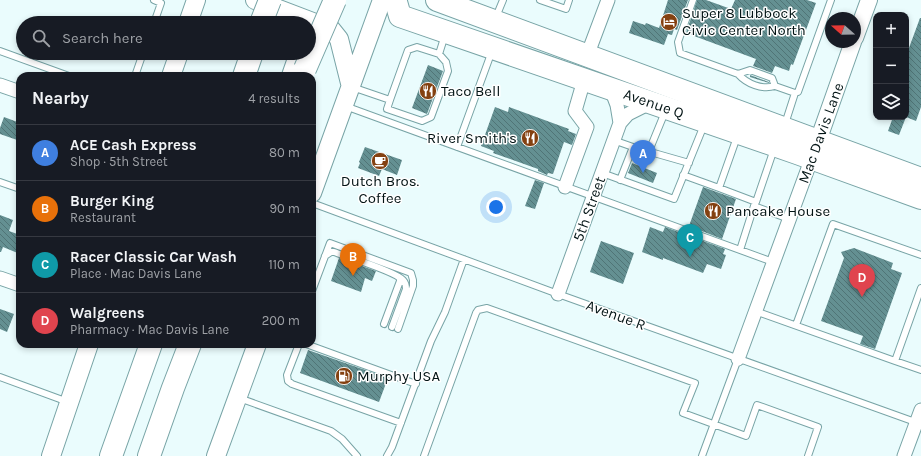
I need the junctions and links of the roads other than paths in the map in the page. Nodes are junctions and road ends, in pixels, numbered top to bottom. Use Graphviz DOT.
graph roads {
  1 [pos="154,0"];
  2 [pos="255,0"];
  3 [pos="268,0"];
  4 [pos="320,0"];
  5 [pos="335,0"];
  6 [pos="437,0"];
  7 [pos="503,0"];
  8 [pos="540,0"];
  9 [pos="569,0"];
  10 [pos="608,0"];
  11 [pos="693,0"];
  12 [pos="831,0"];
  13 [pos="869,0"];
  14 [pos="162,1"];
  15 [pos="391,1"];
  16 [pos="196,2"];
  17 [pos="157,16"];
  18 [pos="191,16"];
  19 [pos="263,16"];
  20 [pos="297,16"];
  21 [pos="314,16"];
  22 [pos="495,21"];
  23 [pos="861,22"];
  24 [pos="316,23"];
  25 [pos="446,32"];
  26 [pos="316,36"];
  27 [pos="852,48"];
  28 [pos="493,49"];
  29 [pos="0,51"];
  30 [pos="439,54"];
  31 [pos="588,56"];
  32 [pos="16,57"];
  33 [pos="25,60"];
  34 [pos="141,60"];
  35 [pos="177,60"];
  36 [pos="250,60"];
  37 [pos="58,72"];
  38 [pos="136,72"];
  39 [pos="173,72"];
  40 [pos="245,72"];
  41 [pos="738,74"];
  42 [pos="584,80"];
  43 [pos="0,85"];
  44 [pos="351,86"];
  45 [pos="775,86"];
  46 [pos="611,89"];
  47 [pos="16,91"];
  48 [pos="795,93"];
  49 [pos="390,100"];
  50 [pos="658,105"];
  51 [pos="344,106"];
  52 [pos="705,122"];
  53 [pos="620,123"];
  54 [pos="738,133"];
  55 [pos="779,137"];
  56 [pos="613,140"];
  57 [pos="457,147"];
  58 [pos="633,147"];
  59 [pos="815,150"];
  60 [pos="649,151"];
  61 [pos="689,163"];
  62 [pos="602,173"];
  63 [pos="683,175"];
  64 [pos="921,179"];
  65 [pos="620,180"];
  66 [pos="0,182"];
  67 [pos="316,182"];
  68 [pos="565,187"];
  69 [pos="16,188"];
  70 [pos="720,188"];
  71 [pos="593,197"];
  72 [pos="921,198"];
  73 [pos="316,204"];
  74 [pos="755,204"];
  75 [pos="789,219"];
  76 [pos="740,250"];
  77 [pos="921,255"];
  78 [pos="325,256"];
  79 [pos="464,259"];
  80 [pos="773,262"];
  81 [pos="397,276"];
  82 [pos="0,278"];
  83 [pos="316,280"];
  84 [pos="16,284"];
  85 [pos="921,288"];
  86 [pos="558,294"];
  87 [pos="755,311"];
  88 [pos="384,324"];
  89 [pos="796,325"];
  90 [pos="89,348"];
  91 [pos="188,348"];
  92 [pos="256,348"];
  93 [pos="298,348"];
  94 [pos="316,348"];
  95 [pos="148,353"];
  96 [pos="738,359"];
  97 [pos="895,361"];
  98 [pos="921,370"];
  99 [pos="0,377"];
  100 [pos="416,384"];
  101 [pos="172,388"];
  102 [pos="238,397"];
  103 [pos="70,402"];
  104 [pos="921,410"];
  105 [pos="401,423"];
  106 [pos="714,424"];
  107 [pos="919,424"];
  108 [pos="356,455"];
  109 [pos="51,456"];
  110 [pos="100,456"];
  111 [pos="110,456"];
  112 [pos="149,456"];
  113 [pos="163,456"];
  114 [pos="216,456"];
  115 [pos="387,456"];
  116 [pos="424,456"];
  117 [pos="702,456"];
  118 [pos="808,456"];
  119 [pos="904,456"];
  1 -- 14 [label="lane"];
  2 -- 20 [label="main road"];
  3 -- 19 [label="highway, bridge"];
  4 -- 21 [label="highway"];
  5 -- 26 [label="highway, bridge"];
  6 -- 22 [label="highway, Avenue Q"];
  7 -- 22 [label="lane"];
  8 -- 9 [label="lane"];
  10 -- 31 [label="street"];
  11 -- 41 [label="lane"];
  12 -- 48 [label="lane"];
  13 -- 23 [label="street"];
  14 -- 17 [label="lane"];
  15 -- 25 [label="highway, Avenue Q"];
  15 -- 44 [label="main road"];
  16 -- 18 [label="main road"];
  22 -- 31 [label="highway, Avenue Q"];
  24 -- 44 [label="main road"];
  25 -- 28 [label="highway, Avenue Q"];
  25 -- 30 [label="lane"];
  27 -- 59 [label="street, Mac Davis Lane"];
  28 -- 42 [label="highway, Avenue Q"];
  28 -- 57 [label="lane"];
  29 -- 32 [label="lane"];
  30 -- 49 [label="lane"];
  30 -- 49 [label="lane"];
  31 -- 55 [label="highway, Avenue Q"];
  33 -- 37 [label="lane"];
  34 -- 38 [label="lane"];
  35 -- 39 [label="main road"];
  36 -- 40 [label="highway"];
  41 -- 45 [label="lane"];
  41 -- 45 [label="lane"];
  42 -- 46 [label="highway, Avenue Q"];
  42 -- 68 [label="street"];
  43 -- 47 [label="street"];
  44 -- 49 [label="lane"];
  44 -- 51 [label="main road"];
  45 -- 48 [label="lane"];
  46 -- 50 [label="highway, Avenue Q"];
  46 -- 53 [label="street"];
  48 -- 55 [label="lane"];
  50 -- 52 [label="highway, Avenue Q"];
  50 -- 53 [label="street, 5th Street"];
  50 -- 60 [label="lane"];
  51 -- 57 [label="lane"];
  51 -- 67 [label="main road"];
  52 -- 54 [label="highway, Avenue Q"];
  52 -- 61 [label="lane"];
  53 -- 56 [label="street, 5th Street"];
  54 -- 55 [label="highway, Avenue Q"];
  54 -- 70 [label="lane"];
  55 -- 59 [label="highway, Avenue Q"];
  55 -- 74 [label="lane"];
  56 -- 58 [label="lane"];
  56 -- 62 [label="street, 5th Street"];
  57 -- 68 [label="lane"];
  58 -- 60 [label="lane"];
  58 -- 65 [label="lane"];
  59 -- 64 [label="highway, Avenue Q"];
  59 -- 72 [label="highway, Avenue Q"];
  59 -- 75 [label="street, Mac Davis Lane"];
  60 -- 61 [label="lane"];
  61 -- 63 [label="lane"];
  62 -- 65 [label="lane"];
  62 -- 71 [label="street, 5th Street"];
  63 -- 65 [label="lane"];
  63 -- 70 [label="lane"];
  66 -- 69 [label="lane"];
  68 -- 71 [label="lane"];
  70 -- 74 [label="lane"];
  71 -- 76 [label="lane"];
  71 -- 86 [label="street, 5th Street"];
  73 -- 79 [label="lane, Avenue R"];
  74 -- 75 [label="lane"];
  74 -- 76 [label="lane"];
  75 -- 80 [label="street, Mac Davis Lane"];
  76 -- 80 [label="lane"];
  77 -- 89 [label="lane"];
  78 -- 81 [label="lane"];
  78 -- 81 [label="lane"];
  78 -- 83 [label="lane"];
  79 -- 86 [label="lane, Avenue R"];
  79 -- 100 [label="lane"];
  80 -- 87 [label="street, Mac Davis Lane"];
  81 -- 88 [label="lane"];
  82 -- 84 [label="street"];
  85 -- 97 [label="lane"];
  86 -- 96 [label="lane, Avenue R"];
  87 -- 89 [label="lane"];
  87 -- 96 [label="street, Mac Davis Lane"];
  89 -- 97 [label="lane"];
  90 -- 103 [label="main road"];
  91 -- 101 [label="highway"];
  92 -- 102 [label="main road"];
  93 -- 105 [label="lane"];
  94 -- 100 [label="lane"];
  95 -- 110 [label="highway"];
  95 -- 111 [label="highway"];
  96 -- 106 [label="lane"];
  96 -- 107 [label="lane, Avenue R"];
  97 -- 98 [label="lane"];
  99 -- 103 [label="lane"];
  100 -- 105 [label="lane"];
  101 -- 112 [label="highway"];
  101 -- 113 [label="highway"];
  102 -- 108 [label="lane"];
  102 -- 114 [label="main road"];
  103 -- 109 [label="main road"];
  104 -- 107 [label="street"];
  105 -- 115 [label="lane"];
  106 -- 116 [label="lane"];
  106 -- 117 [label="lane"];
  106 -- 118 [label="lane"];
  107 -- 119 [label="street"];
}
